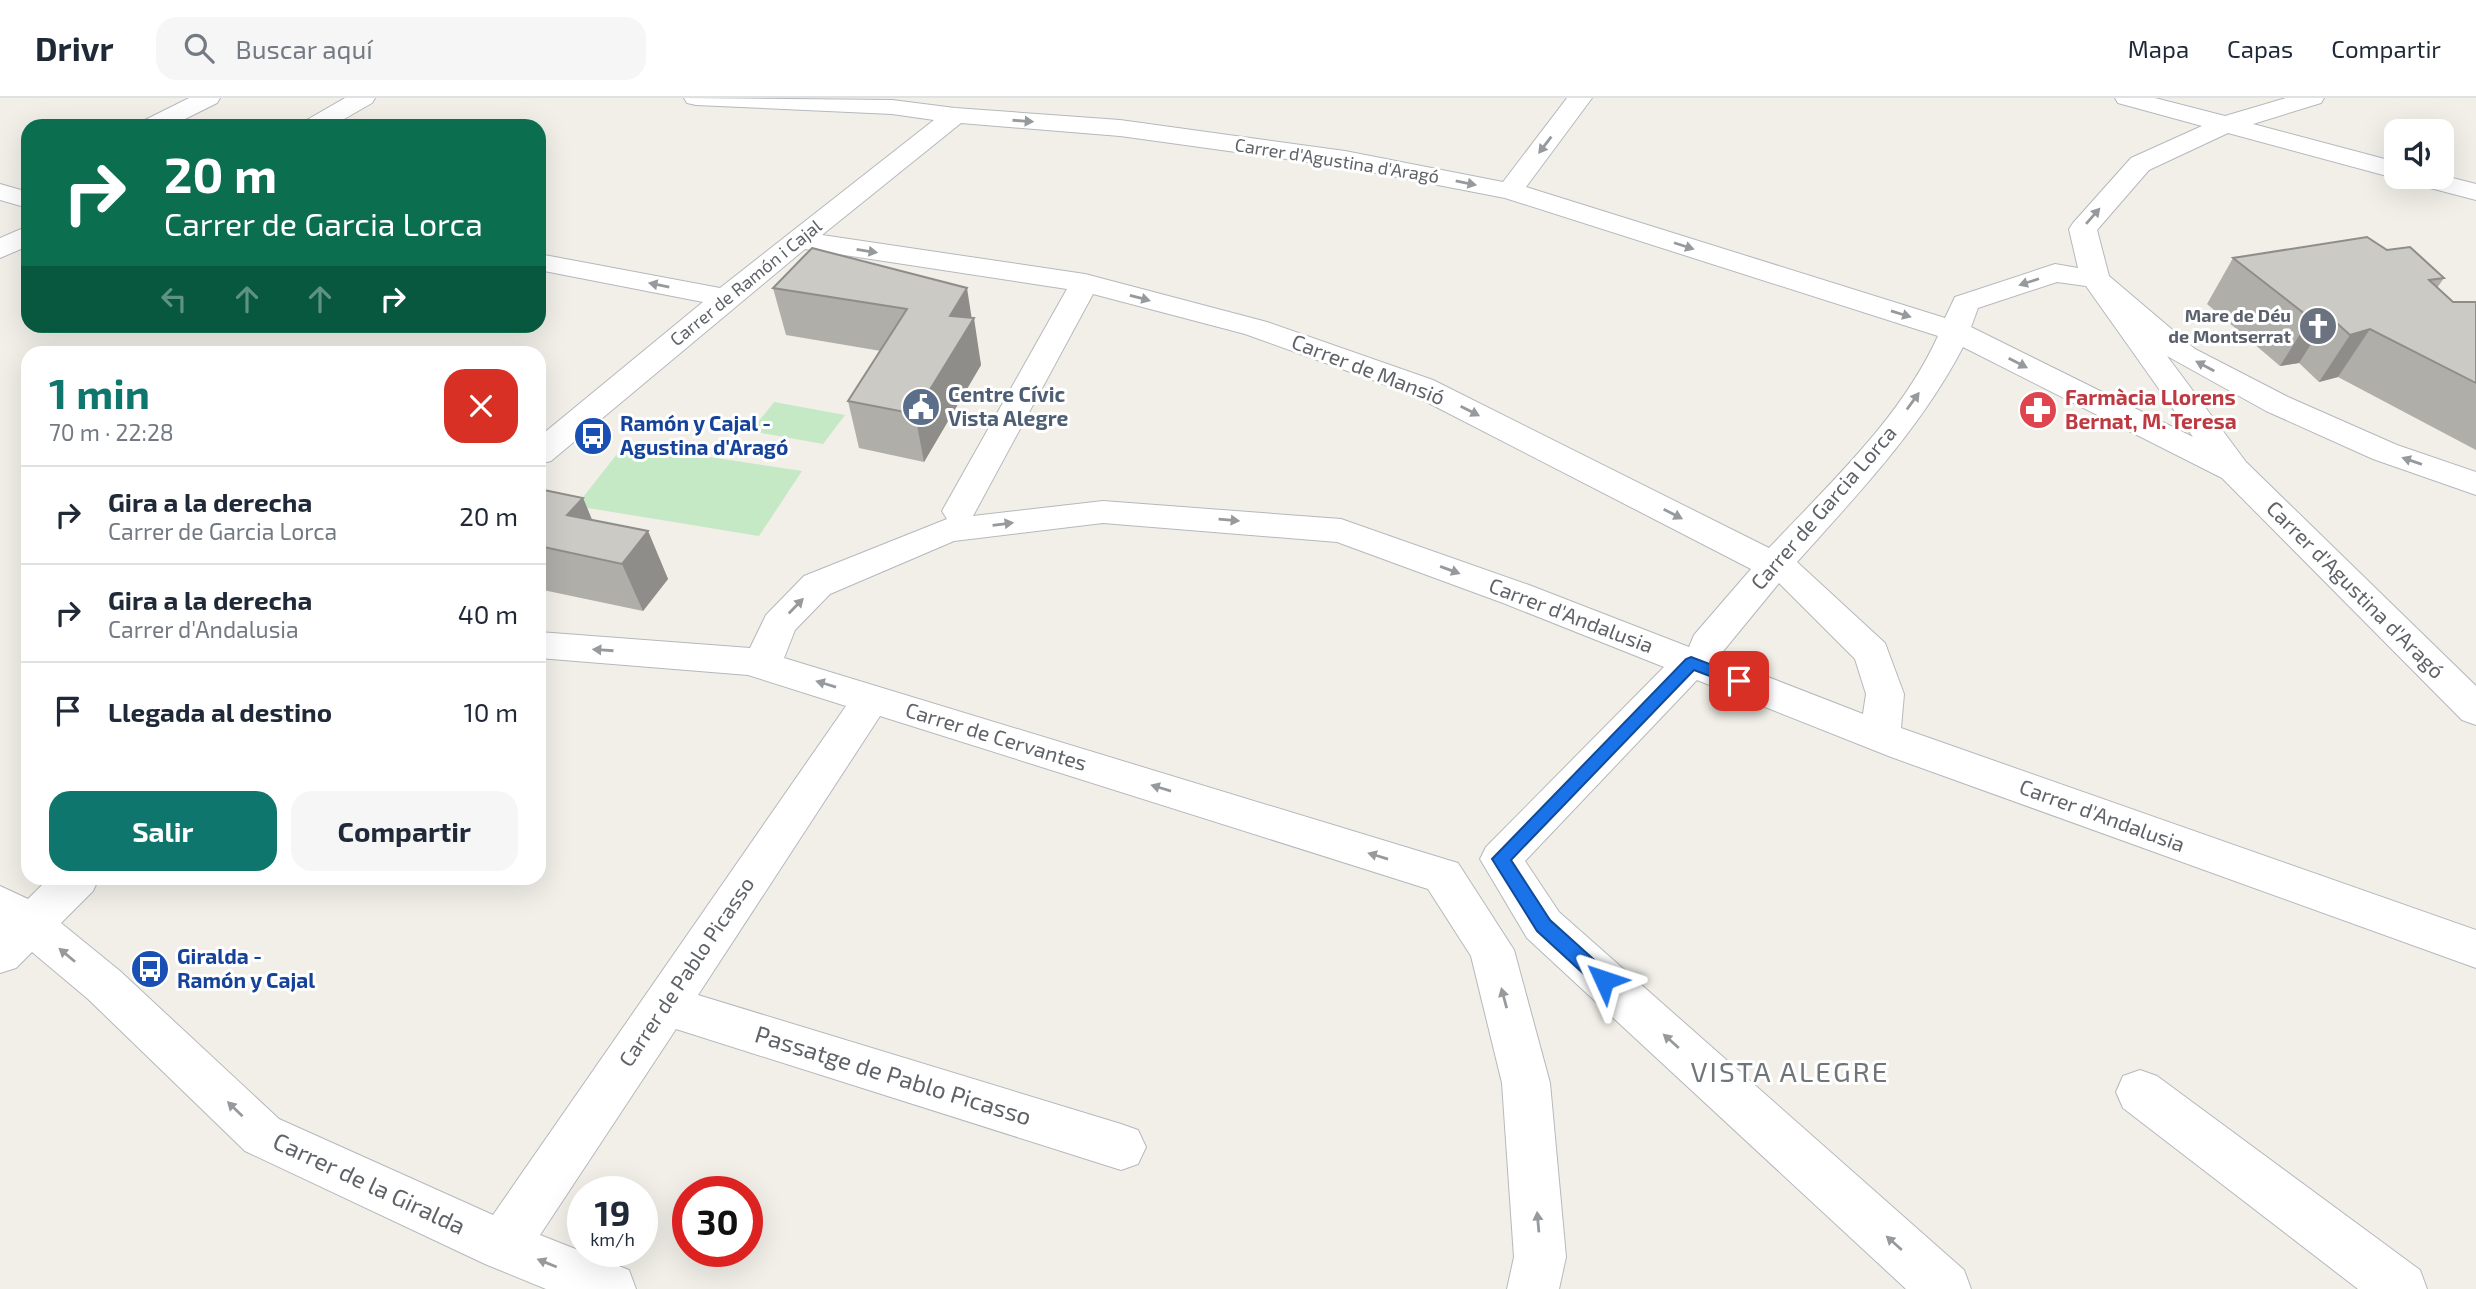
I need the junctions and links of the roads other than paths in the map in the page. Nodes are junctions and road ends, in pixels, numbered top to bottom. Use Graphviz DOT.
graph roads {
  1 [pos="208,98"];
  2 [pos="363,98"];
  3 [pos="696,98"];
  4 [pos="1580,98"];
  5 [pos="2127,98"];
  6 [pos="2312,98"];
  7 [pos="946,107"];
  8 [pos="166,119"];
  9 [pos="326,119"];
  10 [pos="2226,124"];
  11 [pos="2384,167"];
  12 [pos="2454,186"];
  13 [pos="1510,191"];
  14 [pos="2476,192"];
  15 [pos="21,238"];
  16 [pos="800,240"];
  17 [pos="0,250"];
  18 [pos="546,263"];
  19 [pos="2095,279"];
  20 [pos="1085,283"];
  21 [pos="726,298"];
  22 [pos="1957,332"];
  23 [pos="2172,384"];
  24 [pos="2097,402"];
  25 [pos="546,448"];
  26 [pos="2234,470"];
  27 [pos="2476,484"];
  28 [pos="959,511"];
  29 [pos="1774,565"];
  30 [pos="546,646"];
  31 [pos="1699,654"];
  32 [pos="762,665"];
  33 [pos="872,698"];
  34 [pos="2476,710"];
  35 [pos="1881,736"];
  36 [pos="68,885"];
  37 [pos="10,927"];
  38 [pos="2476,949"];
  39 [pos="665,1005"];
  40 [pos="2140,1092"];
  41 [pos="1121,1147"];
  42 [pos="503,1246"];
  43 [pos="610,1289"];
  44 [pos="1533,1289"];
  45 [pos="1945,1289"];
  46 [pos="2401,1289"];
  1 -- 8 [label="street"];
  2 -- 9 [label="street"];
  3 -- 7 [label="street, Carrer d'Agustina d'Aragó"];
  4 -- 13 [label="street, one-way"];
  5 -- 10 [label="street"];
  6 -- 10 [label="street"];
  7 -- 13 [label="street, Carrer d'Agustina d'Aragó, one-way"];
  7 -- 16 [label="street, Carrer de Ramón i Cajal"];
  10 -- 11 [label="street"];
  19 -- 10 [label="street, one-way"];
  12 -- 14 [label="street"];
  13 -- 22 [label="street, Carrer d'Agustina d'Aragó, one-way"];
  15 -- 17 [label="street"];
  16 -- 20 [label="street, Carrer de Mansió, one-way"];
  16 -- 21 [label="street, Carrer de Ramón i Cajal"];
  21 -- 18 [label="street, one-way"];
  19 -- 22 [label="street, one-way"];
  19 -- 23 [label="street, Carrer d'Agustina d'Aragó"];
  27 -- 19 [label="street, one-way"];
  20 -- 28 [label="street"];
  20 -- 29 [label="street, Carrer de Mansió, one-way"];
  21 -- 25 [label="street, Carrer de Ramón i Cajal"];
  22 -- 24 [label="street, Carrer d'Agustina d'Aragó, one-way"];
  29 -- 22 [label="street, Carrer de Garcia Lorca, one-way"];
  23 -- 24 [label="street"];
  23 -- 26 [label="street, Carrer d'Agustina d'Aragó"];
  24 -- 26 [label="street, Carrer d'Agustina d'Aragó"];
  26 -- 34 [label="street, Carrer d'Agustina d'Aragó"];
  29 -- 31 [label="street, Carrer de Garcia Lorca"];
  29 -- 35 [label="street, Carrer de Mansió"];
  32 -- 30 [label="street, Carrer de Cervantes, one-way"];
  32 -- 31 [label="street, Carrer d'Andalusia, one-way"];
  31 -- 35 [label="street, Carrer d'Andalusia"];
  45 -- 31 [label="street, Carrer de Garcia Lorca, one-way"];
  33 -- 32 [label="street, Carrer de Cervantes, one-way"];
  33 -- 39 [label="street, Carrer de Pablo Picasso"];
  44 -- 33 [label="street, Carrer de Cervantes, one-way"];
  35 -- 38 [label="street, Carrer d'Andalusia"];
  36 -- 37 [label="street"];
  42 -- 37 [label="street, Carrer de la Giralda, one-way"];
  39 -- 41 [label="street, Passatge de Pablo Picasso"];
  39 -- 42 [label="street, Carrer de Pablo Picasso"];
  40 -- 46 [label="street"];
  43 -- 42 [label="street, Carrer de la Giralda, one-way"];
}
